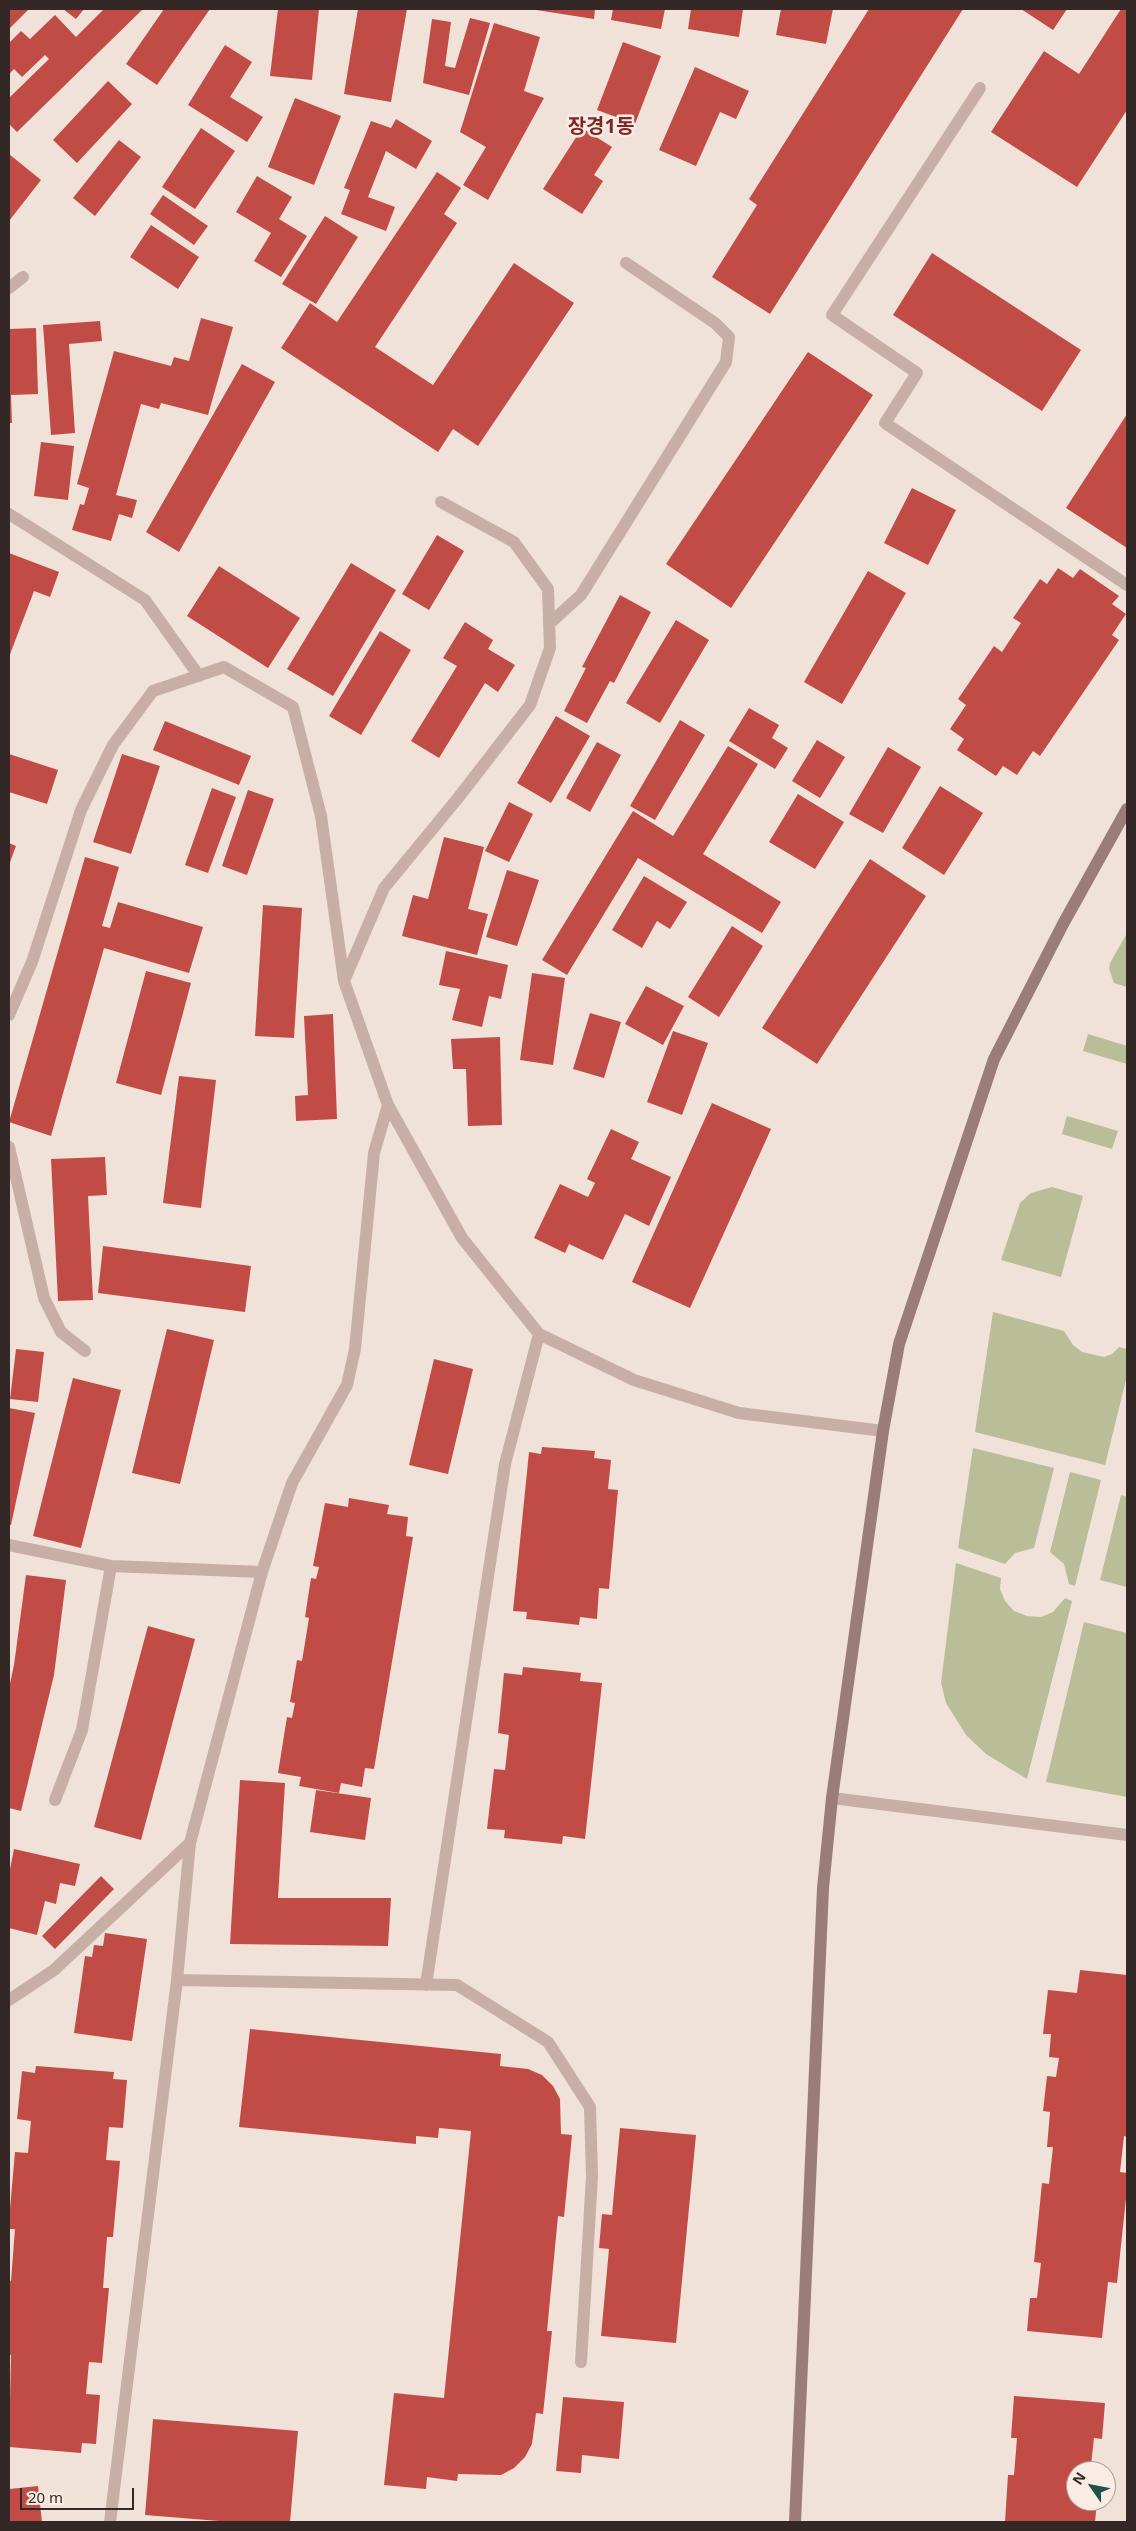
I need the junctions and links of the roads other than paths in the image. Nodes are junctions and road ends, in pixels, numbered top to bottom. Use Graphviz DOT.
graph roads {
  1 [pos="980,88"];
  2 [pos="626,263"];
  3 [pos="23,277"];
  4 [pos="9,288"];
  5 [pos="441,502"];
  6 [pos="9,514"];
  7 [pos="1127,585"];
  8 [pos="549,624"];
  9 [pos="199,676"];
  10 [pos="1127,809"];
  11 [pos="344,981"];
  12 [pos="9,1015"];
  13 [pos="388,1105"];
  14 [pos="9,1147"];
  15 [pos="540,1334"];
  16 [pos="86,1351"];
  17 [pos="883,1431"];
  18 [pos="9,1545"];
  19 [pos="111,1566"];
  20 [pos="262,1572"];
  21 [pos="832,1798"];
  22 [pos="55,1800"];
  23 [pos="1127,1835"];
  24 [pos="190,1843"];
  25 [pos="177,1980"];
  26 [pos="426,1984"];
  27 [pos="9,2000"];
  28 [pos="581,2362"];
  29 [pos="110,2522"];
  30 [pos="795,2522"];
  1 -- 7 [label="street"];
  2 -- 8 [label="street"];
  3 -- 4 [label="street"];
  5 -- 8 [label="street"];
  6 -- 9 [label="street"];
  8 -- 11 [label="street"];
  9 -- 11 [label="street"];
  9 -- 12 [label="street"];
  10 -- 17 [label="main road"];
  11 -- 13 [label="street"];
  13 -- 15 [label="street"];
  13 -- 20 [label="street"];
  14 -- 16 [label="street"];
  15 -- 17 [label="street"];
  15 -- 26 [label="street"];
  17 -- 21 [label="main road"];
  18 -- 19 [label="street"];
  19 -- 20 [label="street"];
  19 -- 22 [label="street"];
  20 -- 24 [label="street"];
  21 -- 23 [label="street"];
  21 -- 30 [label="main road"];
  24 -- 25 [label="street"];
  24 -- 27 [label="street"];
  25 -- 26 [label="street"];
  25 -- 29 [label="street"];
  26 -- 28 [label="street"];
}
